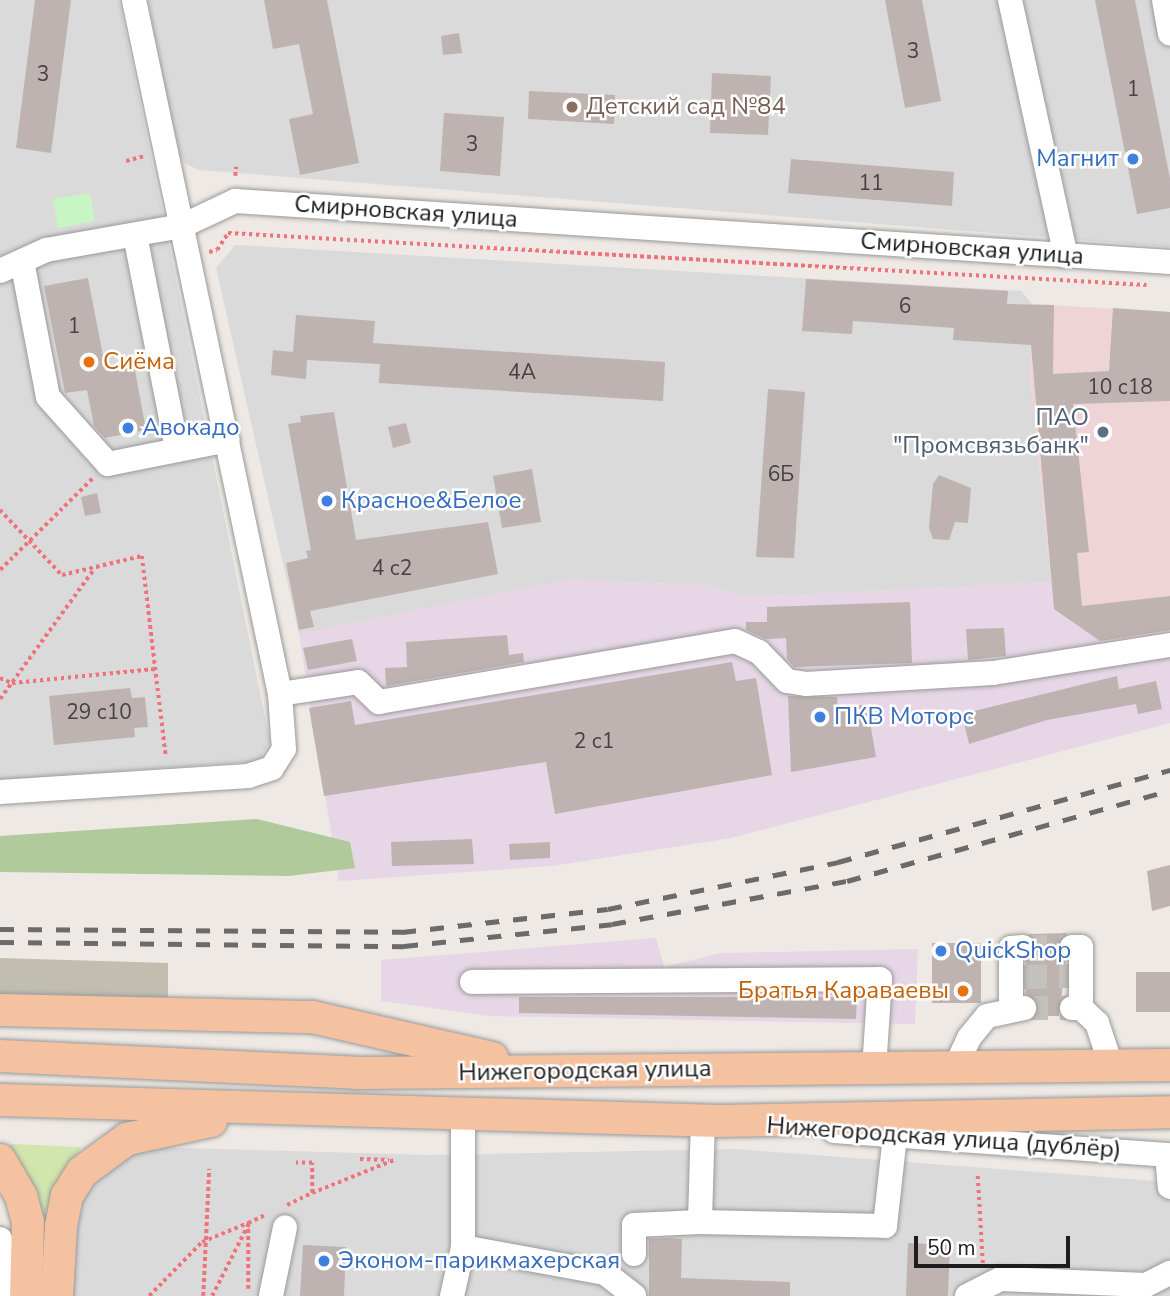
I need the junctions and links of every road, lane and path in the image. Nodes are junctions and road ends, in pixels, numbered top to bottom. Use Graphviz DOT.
graph roads {
  1 [pos="134,0"];
  2 [pos="1010,0"];
  3 [pos="1164,0"];
  4 [pos="1170,33"];
  5 [pos="150,155"];
  6 [pos="126,161"];
  7 [pos="236,167"];
  8 [pos="235,176"];
  9 [pos="181,226"];
  10 [pos="135,234"];
  11 [pos="208,252"];
  12 [pos="1066,256"];
  13 [pos="1170,262"];
  14 [pos="11,266"];
  15 [pos="1156,286"];
  16 [pos="228,440"];
  17 [pos="177,450"];
  18 [pos="108,464"];
  19 [pos="0,510"];
  20 [pos="29,541"];
  21 [pos="96,567"];
  22 [pos="0,570"];
  23 [pos="1170,645"];
  24 [pos="155,669"];
  25 [pos="0,678"];
  26 [pos="12,683"];
  27 [pos="280,694"];
  28 [pos="0,699"];
  29 [pos="167,765"];
  30 [pos="0,792"];
  31 [pos="1023,947"];
  32 [pos="1072,947"];
  33 [pos="472,982"];
  34 [pos="0,1010"];
  35 [pos="0,1056"];
  36 [pos="1111,1065"];
  37 [pos="1170,1065"];
  38 [pos="955,1068"];
  39 [pos="874,1069"];
  40 [pos="598,1072"];
  41 [pos="0,1100"];
  42 [pos="285,1112"];
  43 [pos="1170,1112"];
  44 [pos="463,1116"];
  45 [pos="711,1120"];
  46 [pos="895,1136"];
  47 [pos="1169,1155"];
  48 [pos="0,1160"];
  49 [pos="360,1160"];
  50 [pos="296,1163"];
  51 [pos="312,1163"];
  52 [pos="209,1169"];
  53 [pos="978,1176"];
  54 [pos="1170,1187"];
  55 [pos="313,1193"];
  56 [pos="701,1222"];
  57 [pos="285,1227"];
  58 [pos="0,1239"];
  59 [pos="202,1242"];
  60 [pos="463,1247"];
  61 [pos="1170,1273"];
  62 [pos="634,1279"];
  63 [pos="1001,1279"];
  64 [pos="1045,1289"];
  65 [pos="3,1296"];
  66 [pos="26,1296"];
  67 [pos="57,1296"];
  68 [pos="149,1296"];
  69 [pos="203,1296"];
  70 [pos="212,1296"];
  71 [pos="271,1296"];
  72 [pos="452,1296"];
  73 [pos="967,1296"];
  1 -- 9 [label="street"];
  2 -- 12 [label="street"];
  3 -- 4 [label="street"];
  5 -- 6 [label="path"];
  7 -- 8 [label="path"];
  9 -- 10 [label="street, Смирновская улица"];
  9 -- 12 [label="street, Смирновская улица"];
  9 -- 16 [label="street"];
  10 -- 14 [label="street, Смирновская улица"];
  10 -- 17 [label="street"];
  11 -- 15 [label="path"];
  12 -- 13 [label="street, Смирновская улица"];
  14 -- 18 [label="street"];
  16 -- 17 [label="street"];
  16 -- 27 [label="street"];
  17 -- 18 [label="street"];
  18 -- 20 [label="path"];
  19 -- 20 [label="path"];
  20 -- 21 [label="path"];
  20 -- 22 [label="path"];
  21 -- 24 [label="path"];
  21 -- 26 [label="path"];
  23 -- 27 [label="street"];
  24 -- 26 [label="path"];
  24 -- 29 [label="path"];
  25 -- 26 [label="path"];
  26 -- 28 [label="path"];
  27 -- 30 [label="street"];
  31 -- 38 [label="street"];
  32 -- 36 [label="street"];
  33 -- 39 [label="street"];
  34 -- 40 [label="main road"];
  35 -- 40 [label="main road, Нижегородская улица"];
  36 -- 37 [label="main road, Нижегородская улица"];
  36 -- 38 [label="main road, Нижегородская улица"];
  38 -- 39 [label="main road, Нижегородская улица"];
  39 -- 40 [label="main road, Нижегородская улица"];
  41 -- 42 [label="main road, Нижегородская улица"];
  42 -- 44 [label="main road, Нижегородская улица"];
  42 -- 67 [label="main road"];
  43 -- 45 [label="main road, Нижегородская улица"];
  44 -- 45 [label="main road, Нижегородская улица"];
  44 -- 60 [label="street"];
  45 -- 46 [label="street, Нижегородская улица (дублёр)"];
  45 -- 56 [label="street"];
  46 -- 47 [label="street, Нижегородская улица (дублёр)"];
  46 -- 56 [label="street"];
  47 -- 54 [label="street"];
  48 -- 66 [label="main road"];
  49 -- 55 [label="path"];
  50 -- 51 [label="path"];
  52 -- 59 [label="path"];
  53 -- 63 [label="path"];
  56 -- 62 [label="street"];
  57 -- 71 [label="street"];
  58 -- 65 [label="street"];
  59 -- 68 [label="path"];
  59 -- 69 [label="path"];
  59 -- 70 [label="path"];
  60 -- 62 [label="street"];
  60 -- 72 [label="street"];
  61 -- 64 [label="street"];
  63 -- 64 [label="street"];
  63 -- 73 [label="street"];
}
